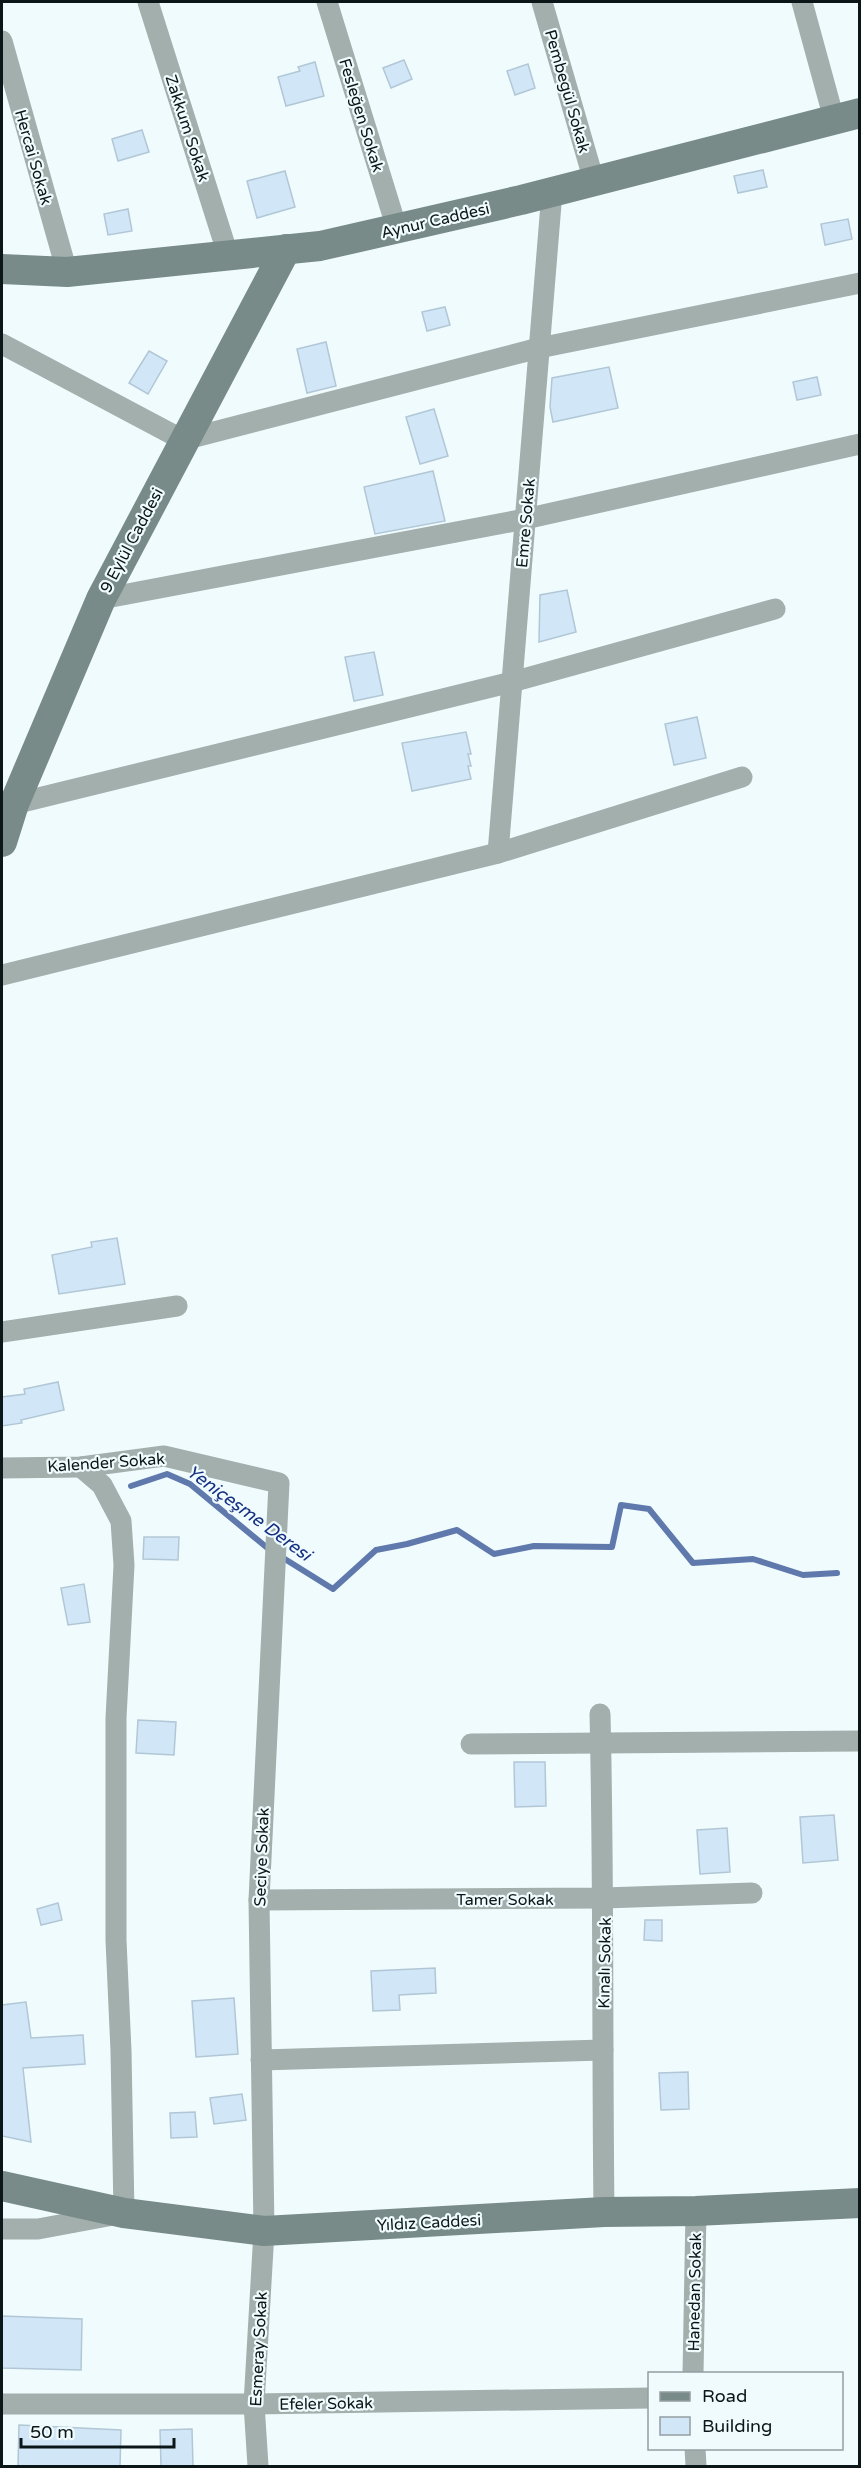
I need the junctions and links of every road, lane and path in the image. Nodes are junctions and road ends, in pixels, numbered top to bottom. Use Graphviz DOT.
graph roads {
  1 [pos="148,2"];
  2 [pos="327,2"];
  3 [pos="542,2"];
  4 [pos="802,2"];
  5 [pos="2,41"];
  6 [pos="847,116"];
  7 [pos="594,181"];
  8 [pos="552,192"];
  9 [pos="396,229"];
  10 [pos="286,249"];
  11 [pos="228,255"];
  12 [pos="2,269"];
  13 [pos="67,272"];
  14 [pos="860,283"];
  15 [pos="2,344"];
  16 [pos="539,348"];
  17 [pos="183,440"];
  18 [pos="860,444"];
  19 [pos="525,519"];
  20 [pos="100,599"];
  21 [pos="775,609"];
  22 [pos="512,682"];
  23 [pos="742,777"];
  24 [pos="14,804"];
  25 [pos="2,842"];
  26 [pos="498,853"];
  27 [pos="2,975"];
  28 [pos="177,1306"];
  29 [pos="2,1332"];
  30 [pos="81,1467"];
  31 [pos="2,1468"];
  32 [pos="279,1483"];
  33 [pos="600,1714"];
  34 [pos="860,1741"];
  35 [pos="601,1743"];
  36 [pos="471,1744"];
  37 [pos="752,1893"];
  38 [pos="604,1898"];
  39 [pos="259,1900"];
  40 [pos="603,2050"];
  41 [pos="261,2060"];
  42 [pos="2,2186"];
  43 [pos="860,2203"];
  44 [pos="696,2211"];
  45 [pos="604,2212"];
  46 [pos="124,2213"];
  47 [pos="2,2229"];
  48 [pos="264,2231"];
  49 [pos="693,2372"];
  50 [pos="648,2398"];
  51 [pos="2,2404"];
  52 [pos="254,2404"];
  53 [pos="695,2450"];
  54 [pos="258,2466"];
  55 [pos="696,2466"];
  1 -- 11 [label="street, Zakkum Sokak"];
  2 -- 9 [label="street, Fesleğen Sokak"];
  3 -- 7 [label="street, Pembegül Sokak"];
  4 -- 6 [label="street"];
  5 -- 13 [label="street, Hercai Sokak"];
  6 -- 7 [label="street, Aynur Caddesi"];
  7 -- 8 [label="street, Aynur Caddesi"];
  8 -- 9 [label="street, Aynur Caddesi"];
  8 -- 16 [label="street, Emre Sokak"];
  9 -- 10 [label="street, Aynur Caddesi"];
  10 -- 11 [label="street, Aynur Caddesi"];
  10 -- 17 [label="street, 9 Eylül Caddesi"];
  11 -- 13 [label="street, Aynur Caddesi"];
  12 -- 13 [label="street, Aynur Caddesi"];
  14 -- 16 [label="street"];
  15 -- 17 [label="street"];
  16 -- 17 [label="street"];
  16 -- 19 [label="street, Emre Sokak"];
  17 -- 20 [label="street, 9 Eylül Caddesi"];
  18 -- 19 [label="street"];
  19 -- 20 [label="street"];
  19 -- 22 [label="street, Emre Sokak"];
  20 -- 24 [label="street, 9 Eylül Caddesi"];
  21 -- 22 [label="street"];
  22 -- 24 [label="street"];
  22 -- 26 [label="street, Emre Sokak"];
  23 -- 26 [label="street"];
  24 -- 25 [label="street, 9 Eylül Caddesi"];
  26 -- 27 [label="street"];
  28 -- 29 [label="street"];
  30 -- 31 [label="street, Kalender Sokak"];
  30 -- 32 [label="street, Kalender Sokak"];
  30 -- 46 [label="street"];
  32 -- 39 [label="street, Seciye Sokak"];
  33 -- 35 [label="street, Kınalı Sokak"];
  34 -- 35 [label="street"];
  35 -- 36 [label="street"];
  35 -- 38 [label="street, Kınalı Sokak"];
  37 -- 38 [label="street, Tamer Sokak"];
  38 -- 39 [label="street, Tamer Sokak"];
  38 -- 40 [label="street, Kınalı Sokak"];
  39 -- 41 [label="street, Seciye Sokak"];
  40 -- 41 [label="street"];
  40 -- 45 [label="street, Kınalı Sokak"];
  41 -- 48 [label="street, Seciye Sokak"];
  42 -- 46 [label="street, Yıldız Caddesi"];
  43 -- 44 [label="street, Yıldız Caddesi"];
  44 -- 45 [label="street, Yıldız Caddesi"];
  44 -- 49 [label="street, Hanedan Sokak"];
  45 -- 48 [label="street, Yıldız Caddesi"];
  46 -- 47 [label="street"];
  46 -- 48 [label="street, Yıldız Caddesi"];
  48 -- 52 [label="street, Esmeray Sokak"];
  50 -- 52 [label="street, Efeler Sokak"];
  51 -- 52 [label="street, Efeler Sokak"];
  52 -- 54 [label="street, Esmeray Sokak"];
  53 -- 55 [label="street"];
}
